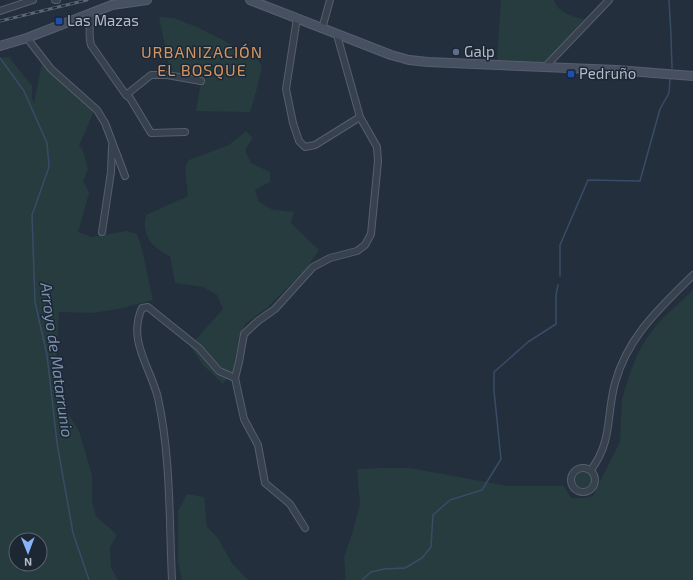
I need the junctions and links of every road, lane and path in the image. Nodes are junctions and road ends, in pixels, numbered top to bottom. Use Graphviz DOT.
graph roads {
  1 [pos="33,0"];
  2 [pos="147,0"];
  3 [pos="250,0"];
  4 [pos="330,0"];
  5 [pos="609,0"];
  6 [pos="0,11"];
  7 [pos="90,12"];
  8 [pos="297,18"];
  9 [pos="322,29"];
  10 [pos="337,35"];
  11 [pos="27,38"];
  12 [pos="0,46"];
  13 [pos="545,67"];
  14 [pos="693,76"];
  15 [pos="201,81"];
  16 [pos="126,95"];
  17 [pos="360,118"];
  18 [pos="185,132"];
  19 [pos="113,142"];
  20 [pos="125,176"];
  21 [pos="102,232"];
  22 [pos="693,275"];
  23 [pos="235,378"];
  24 [pos="591,470"];
  25 [pos="305,528"];
  26 [pos="172,580"];
  1 -- 6 [label="street"];
  2 -- 7 [label="street"];
  3 -- 8 [label="street"];
  4 -- 9 [label="street"];
  5 -- 13 [label="street"];
  7 -- 11 [label="street"];
  7 -- 16 [label="street"];
  8 -- 9 [label="street"];
  8 -- 17 [label="street"];
  9 -- 10 [label="street"];
  10 -- 13 [label="street"];
  10 -- 17 [label="street"];
  11 -- 12 [label="street"];
  11 -- 19 [label="street"];
  13 -- 14 [label="street"];
  15 -- 16 [label="street"];
  16 -- 18 [label="street"];
  17 -- 23 [label="street"];
  19 -- 20 [label="street"];
  19 -- 21 [label="street"];
  22 -- 24 [label="street"];
  23 -- 25 [label="street"];
  23 -- 26 [label="street"];
  24 -- 24 [label="street"];
}
